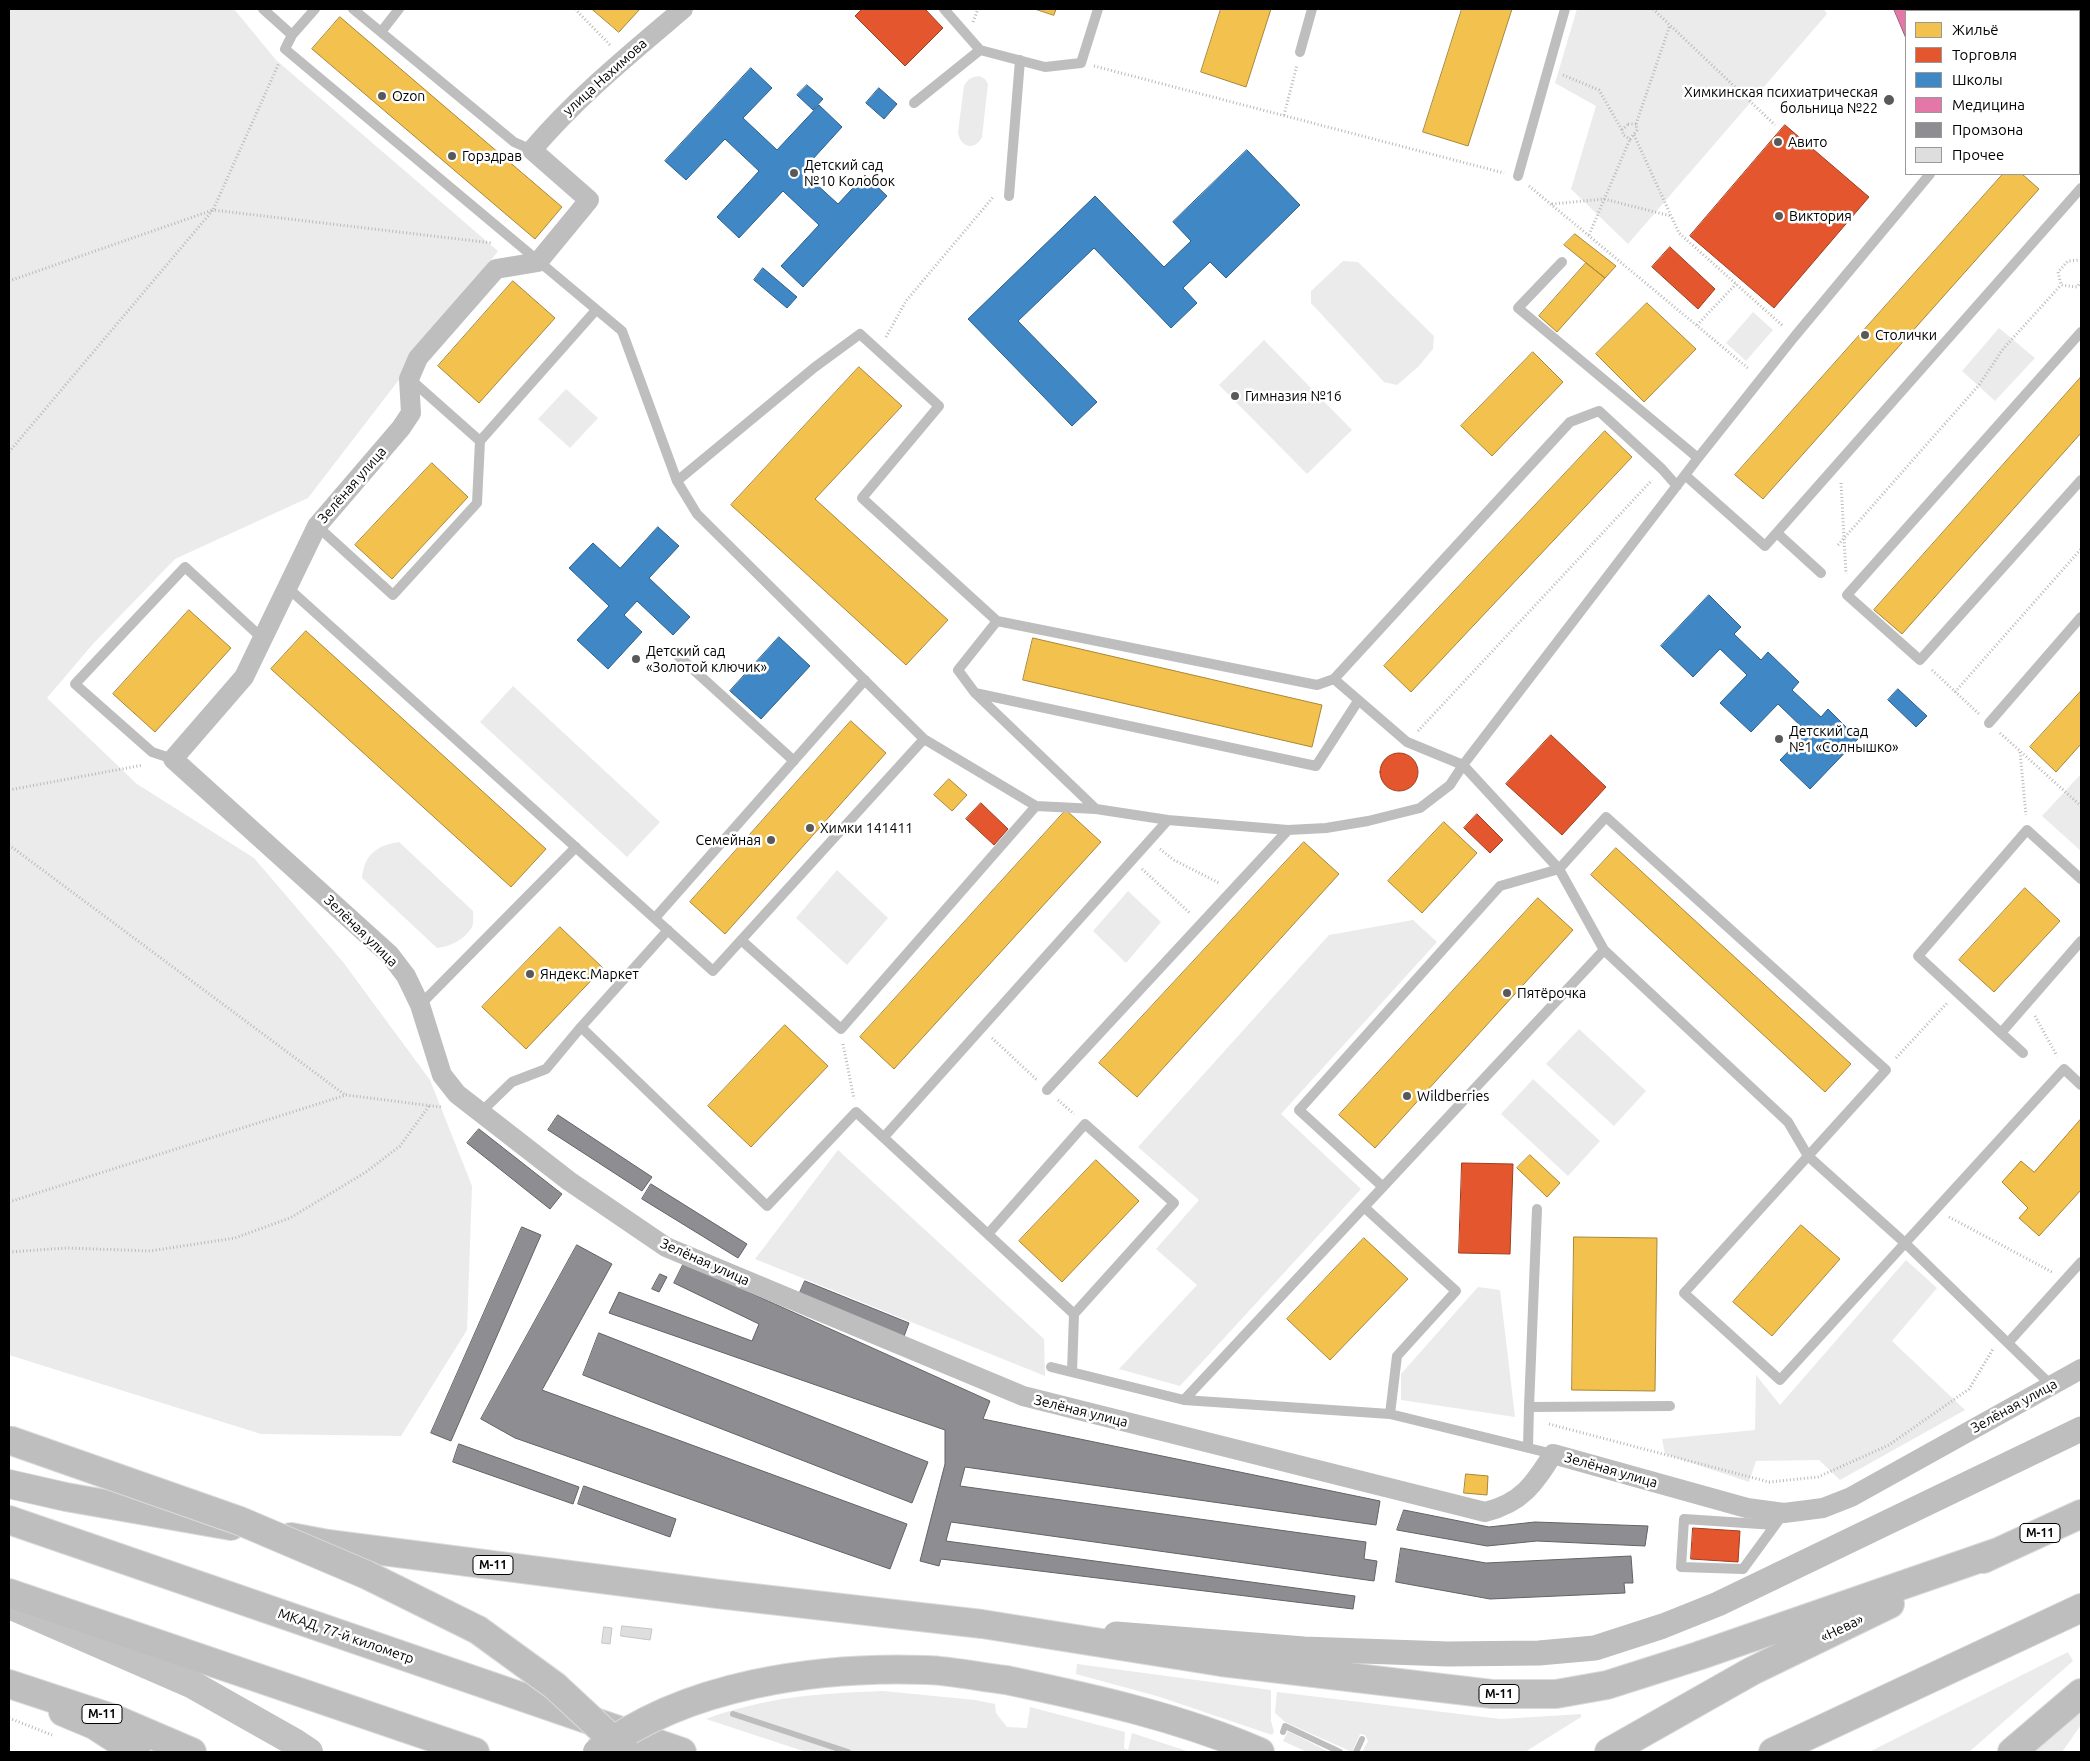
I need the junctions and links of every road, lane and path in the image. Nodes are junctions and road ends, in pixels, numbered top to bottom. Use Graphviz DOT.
graph roads {
  1 [pos="263,9"];
  2 [pos="315,9"];
  3 [pos="353,9"];
  4 [pos="398,9"];
  5 [pos="575,9"];
  6 [pos="683,9"];
  7 [pos="944,9"];
  8 [pos="1098,9"];
  9 [pos="1312,9"];
  10 [pos="1565,9"];
  11 [pos="1652,9"];
  12 [pos="1670,26"];
  13 [pos="381,32"];
  14 [pos="292,35"];
  15 [pos="285,49"];
  16 [pos="980,50"];
  17 [pos="1300,52"];
  18 [pos="625,59"];
  19 [pos="1020,60"];
  20 [pos="1081,62"];
  21 [pos="1548,69"];
  22 [pos="914,103"];
  23 [pos="1284,115"];
  24 [pos="1636,124"];
  25 [pos="1775,125"];
  26 [pos="1622,130"];
  27 [pos="1634,135"];
  28 [pos="1630,139"];
  29 [pos="532,150"];
  30 [pos="1929,175"];
  31 [pos="1518,176"];
  32 [pos="2081,188"];
  33 [pos="1010,191"];
  34 [pos="1604,199"];
  35 [pos="1552,204"];
  36 [pos="213,210"];
  37 [pos="1672,216"];
  38 [pos="1589,235"];
  39 [pos="520,246"];
  40 [pos="2081,260"];
  41 [pos="538,262"];
  42 [pos="1562,262"];
  43 [pos="9,281"];
  44 [pos="2081,282"];
  45 [pos="1736,284"];
  46 [pos="2061,285"];
  47 [pos="596,310"];
  48 [pos="1697,325"];
  49 [pos="2081,332"];
  50 [pos="1795,336"];
  51 [pos="878,351"];
  52 [pos="409,379"];
  53 [pos="1761,379"];
  54 [pos="480,441"];
  55 [pos="9,452"];
  56 [pos="1698,458"];
  57 [pos="1840,462"];
  58 [pos="1662,469"];
  59 [pos="1685,475"];
  60 [pos="2081,480"];
  61 [pos="677,482"];
  62 [pos="1677,486"];
  63 [pos="317,526"];
  64 [pos="1777,533"];
  65 [pos="1844,538"];
  66 [pos="1838,545"];
  67 [pos="2081,549"];
  68 [pos="1821,573"];
  69 [pos="288,588"];
  70 [pos="1847,595"];
  71 [pos="2081,617"];
  72 [pos="998,621"];
  73 [pos="263,639"];
  74 [pos="675,653"];
  75 [pos="1334,679"];
  76 [pos="865,680"];
  77 [pos="1954,692"];
  78 [pos="975,693"];
  79 [pos="1358,701"];
  80 [pos="1989,723"];
  81 [pos="924,739"];
  82 [pos="1407,742"];
  83 [pos="2020,751"];
  84 [pos="173,759"];
  85 [pos="794,761"];
  86 [pos="1463,765"];
  87 [pos="9,790"];
  88 [pos="1036,806"];
  89 [pos="1096,809"];
  90 [pos="1168,820"];
  91 [pos="1288,830"];
  92 [pos="2028,830"];
  93 [pos="1150,841"];
  94 [pos="9,845"];
  95 [pos="576,847"];
  96 [pos="1132,860"];
  97 [pos="1559,870"];
  98 [pos="2081,879"];
  99 [pos="1233,890"];
  100 [pos="655,918"];
  101 [pos="1201,924"];
  102 [pos="668,930"];
  103 [pos="741,940"];
  104 [pos="2081,941"];
  105 [pos="1604,950"];
  106 [pos="1957,992"];
  107 [pos="2027,1002"];
  108 [pos="420,1006"];
  109 [pos="581,1027"];
  110 [pos="981,1028"];
  111 [pos="840,1029"];
  112 [pos="2001,1033"];
  113 [pos="2023,1053"];
  114 [pos="2064,1069"];
  115 [pos="1886,1070"];
  116 [pos="2081,1085"];
  117 [pos="1047,1090"];
  118 [pos="346,1095"];
  119 [pos="429,1106"];
  120 [pos="856,1112"];
  121 [pos="480,1113"];
  122 [pos="1085,1124"];
  123 [pos="884,1137"];
  124 [pos="1808,1156"];
  125 [pos="1384,1187"];
  126 [pos="9,1202"];
  127 [pos="1364,1207"];
  128 [pos="1537,1209"];
  129 [pos="1936,1210"];
  130 [pos="988,1234"];
  131 [pos="1905,1243"];
  132 [pos="9,1252"];
  133 [pos="2081,1262"];
  134 [pos="2065,1280"];
  135 [pos="1074,1314"];
  136 [pos="2004,1339"];
  137 [pos="1051,1367"];
  138 [pos="2081,1369"];
  139 [pos="1072,1372"];
  140 [pos="2052,1385"];
  141 [pos="1184,1400"];
  142 [pos="1670,1406"];
  143 [pos="1530,1407"];
  144 [pos="1390,1414"];
  145 [pos="1529,1418"];
  146 [pos="2081,1429"];
  147 [pos="9,1440"];
  148 [pos="1528,1447"];
  149 [pos="1553,1454"];
  150 [pos="9,1484"];
  151 [pos="2081,1514"];
  152 [pos="1780,1519"];
  153 [pos="9,1520"];
  154 [pos="1998,1552"];
  155 [pos="9,1593"];
  156 [pos="9,1604"];
  157 [pos="2081,1608"];
  158 [pos="982,1624"];
  159 [pos="9,1684"];
  160 [pos="9,1688"];
  161 [pos="2081,1694"];
  162 [pos="136,1752"];
  163 [pos="192,1752"];
  164 [pos="309,1752"];
  165 [pos="476,1752"];
  166 [pos="598,1752"];
  167 [pos="626,1752"];
  168 [pos="682,1752"];
  169 [pos="1260,1752"];
  170 [pos="1609,1752"];
  171 [pos="1774,1752"];
  172 [pos="2012,1752"];
  1 -- 14 [label="lane"];
  2 -- 14 [label="lane"];
  3 -- 13 [label="lane"];
  4 -- 13 [label="lane"];
  5 -- 18 [label="path"];
  6 -- 18 [label="street, улица Нахимова"];
  7 -- 16 [label="lane"];
  8 -- 20 [label="lane"];
  9 -- 17 [label="lane"];
  10 -- 21 [label="lane"];
  11 -- 12 [label="path"];
  12 -- 24 [label="path"];
  12 -- 25 [label="path"];
  13 -- 29 [label="lane"];
  14 -- 15 [label="lane"];
  15 -- 36 [label="path"];
  15 -- 39 [label="lane"];
  16 -- 19 [label="lane"];
  16 -- 22 [label="lane"];
  17 -- 23 [label="path"];
  18 -- 29 [label="street, улица Нахимова"];
  19 -- 20 [label="lane"];
  19 -- 33 [label="lane"];
  20 -- 23 [label="path"];
  21 -- 26 [label="path"];
  21 -- 31 [label="lane"];
  23 -- 31 [label="path"];
  24 -- 26 [label="path"];
  24 -- 27 [label="path"];
  26 -- 28 [label="path"];
  27 -- 28 [label="path"];
  27 -- 37 [label="path"];
  28 -- 34 [label="path"];
  29 -- 41 [label="street"];
  30 -- 50 [label="lane"];
  31 -- 35 [label="path"];
  32 -- 57 [label="lane"];
  33 -- 51 [label="path"];
  34 -- 35 [label="path"];
  34 -- 37 [label="path"];
  34 -- 38 [label="path"];
  35 -- 38 [label="path"];
  36 -- 39 [label="path"];
  36 -- 43 [label="path"];
  36 -- 55 [label="path"];
  37 -- 45 [label="path"];
  38 -- 48 [label="path"];
  39 -- 41 [label="lane"];
  40 -- 46 [label="path"];
  41 -- 47 [label="lane"];
  41 -- 52 [label="street, Зелёная улица"];
  42 -- 56 [label="lane"];
  44 -- 46 [label="path"];
  45 -- 48 [label="path"];
  45 -- 50 [label="path"];
  46 -- 65 [label="path"];
  47 -- 54 [label="lane"];
  47 -- 61 [label="lane"];
  48 -- 53 [label="path"];
  49 -- 70 [label="lane"];
  50 -- 53 [label="lane"];
  51 -- 61 [label="lane"];
  51 -- 72 [label="lane"];
  52 -- 54 [label="lane"];
  52 -- 63 [label="street, Зелёная улица"];
  53 -- 56 [label="lane"];
  54 -- 63 [label="lane"];
  56 -- 59 [label="lane"];
  57 -- 64 [label="lane"];
  57 -- 65 [label="path"];
  58 -- 62 [label="lane"];
  58 -- 75 [label="lane"];
  58 -- 82 [label="path"];
  59 -- 62 [label="lane"];
  59 -- 64 [label="lane"];
  60 -- 70 [label="lane"];
  61 -- 76 [label="lane"];
  62 -- 86 [label="lane"];
  63 -- 69 [label="street, Зелёная улица"];
  64 -- 68 [label="lane"];
  65 -- 66 [label="path"];
  65 -- 70 [label="path"];
  67 -- 77 [label="path"];
  69 -- 73 [label="street, Зелёная улица"];
  69 -- 95 [label="lane"];
  71 -- 80 [label="lane"];
  72 -- 75 [label="lane"];
  72 -- 78 [label="lane"];
  73 -- 84 [label="street, Зелёная улица"];
  73 -- 84 [label="lane"];
  74 -- 85 [label="lane"];
  75 -- 79 [label="lane"];
  76 -- 81 [label="lane"];
  76 -- 85 [label="lane"];
  78 -- 79 [label="lane"];
  78 -- 89 [label="lane"];
  79 -- 82 [label="lane"];
  81 -- 88 [label="lane"];
  81 -- 103 [label="lane"];
  82 -- 86 [label="lane"];
  83 -- 92 [label="path"];
  84 -- 87 [label="path"];
  84 -- 108 [label="street, Зелёная улица"];
  85 -- 100 [label="lane"];
  86 -- 91 [label="lane"];
  86 -- 97 [label="lane"];
  88 -- 89 [label="lane"];
  88 -- 111 [label="lane"];
  89 -- 90 [label="lane"];
  90 -- 91 [label="lane"];
  90 -- 93 [label="lane"];
  91 -- 99 [label="lane"];
  92 -- 98 [label="lane"];
  92 -- 106 [label="lane"];
  93 -- 96 [label="lane"];
  93 -- 99 [label="path"];
  94 -- 118 [label="path"];
  95 -- 100 [label="lane"];
  95 -- 108 [label="lane"];
  96 -- 101 [label="path"];
  96 -- 110 [label="lane"];
  97 -- 105 [label="lane"];
  97 -- 115 [label="lane"];
  97 -- 125 [label="lane"];
  99 -- 101 [label="lane"];
  100 -- 102 [label="lane"];
  101 -- 117 [label="lane"];
  102 -- 103 [label="lane"];
  102 -- 109 [label="lane"];
  103 -- 111 [label="lane"];
  104 -- 107 [label="lane"];
  105 -- 124 [label="lane"];
  105 -- 125 [label="lane"];
  106 -- 112 [label="lane"];
  106 -- 115 [label="path"];
  107 -- 112 [label="lane"];
  107 -- 114 [label="path"];
  108 -- 121 [label="street, Зелёная улица"];
  109 -- 120 [label="lane"];
  109 -- 121 [label="lane"];
  110 -- 117 [label="path"];
  110 -- 123 [label="lane"];
  111 -- 120 [label="path"];
  112 -- 113 [label="lane"];
  114 -- 116 [label="lane"];
  114 -- 129 [label="lane"];
  115 -- 124 [label="lane"];
  117 -- 122 [label="path"];
  118 -- 119 [label="path"];
  118 -- 126 [label="path"];
  119 -- 121 [label="path"];
  119 -- 132 [label="path"];
  120 -- 123 [label="lane"];
  121 -- 149 [label="street, Зелёная улица"];
  122 -- 130 [label="lane"];
  122 -- 135 [label="lane"];
  123 -- 130 [label="lane"];
  124 -- 131 [label="lane"];
  124 -- 131 [label="lane"];
  125 -- 127 [label="lane"];
  127 -- 141 [label="lane"];
  127 -- 144 [label="lane"];
  128 -- 143 [label="lane"];
  129 -- 131 [label="lane"];
  129 -- 134 [label="path"];
  130 -- 135 [label="lane"];
  131 -- 136 [label="lane"];
  133 -- 134 [label="lane"];
  134 -- 136 [label="lane"];
  135 -- 139 [label="lane"];
  136 -- 140 [label="lane"];
  136 -- 145 [label="path"];
  137 -- 139 [label="lane"];
  138 -- 140 [label="street, Зелёная улица"];
  139 -- 141 [label="lane"];
  140 -- 152 [label="street, Зелёная улица"];
  141 -- 144 [label="lane"];
  142 -- 143 [label="lane"];
  143 -- 145 [label="lane"];
  144 -- 148 [label="lane"];
  145 -- 148 [label="lane"];
  146 -- 158 [label="street, М-11"];
  147 -- 167 [label="main road, bridge"];
  148 -- 149 [label="lane"];
  149 -- 152 [label="street, Зелёная улица"];
  150 -- 158 [label="main road, М-11"];
  151 -- 154 [label="main road, «Нева» / М-11"];
  152 -- 152 [label="lane"];
  153 -- 168 [label="main road, МКАД, 77-й километр"];
  154 -- 158 [label="main road, М-11"];
  154 -- 170 [label="main road, «Нева» / М-11"];
  155 -- 165 [label="main road"];
  156 -- 164 [label="main road"];
  157 -- 171 [label="main road"];
  159 -- 163 [label="main road, М-11"];
  160 -- 162 [label="main road"];
  161 -- 172 [label="main road"];
  166 -- 169 [label="main road, bridge"];
}
